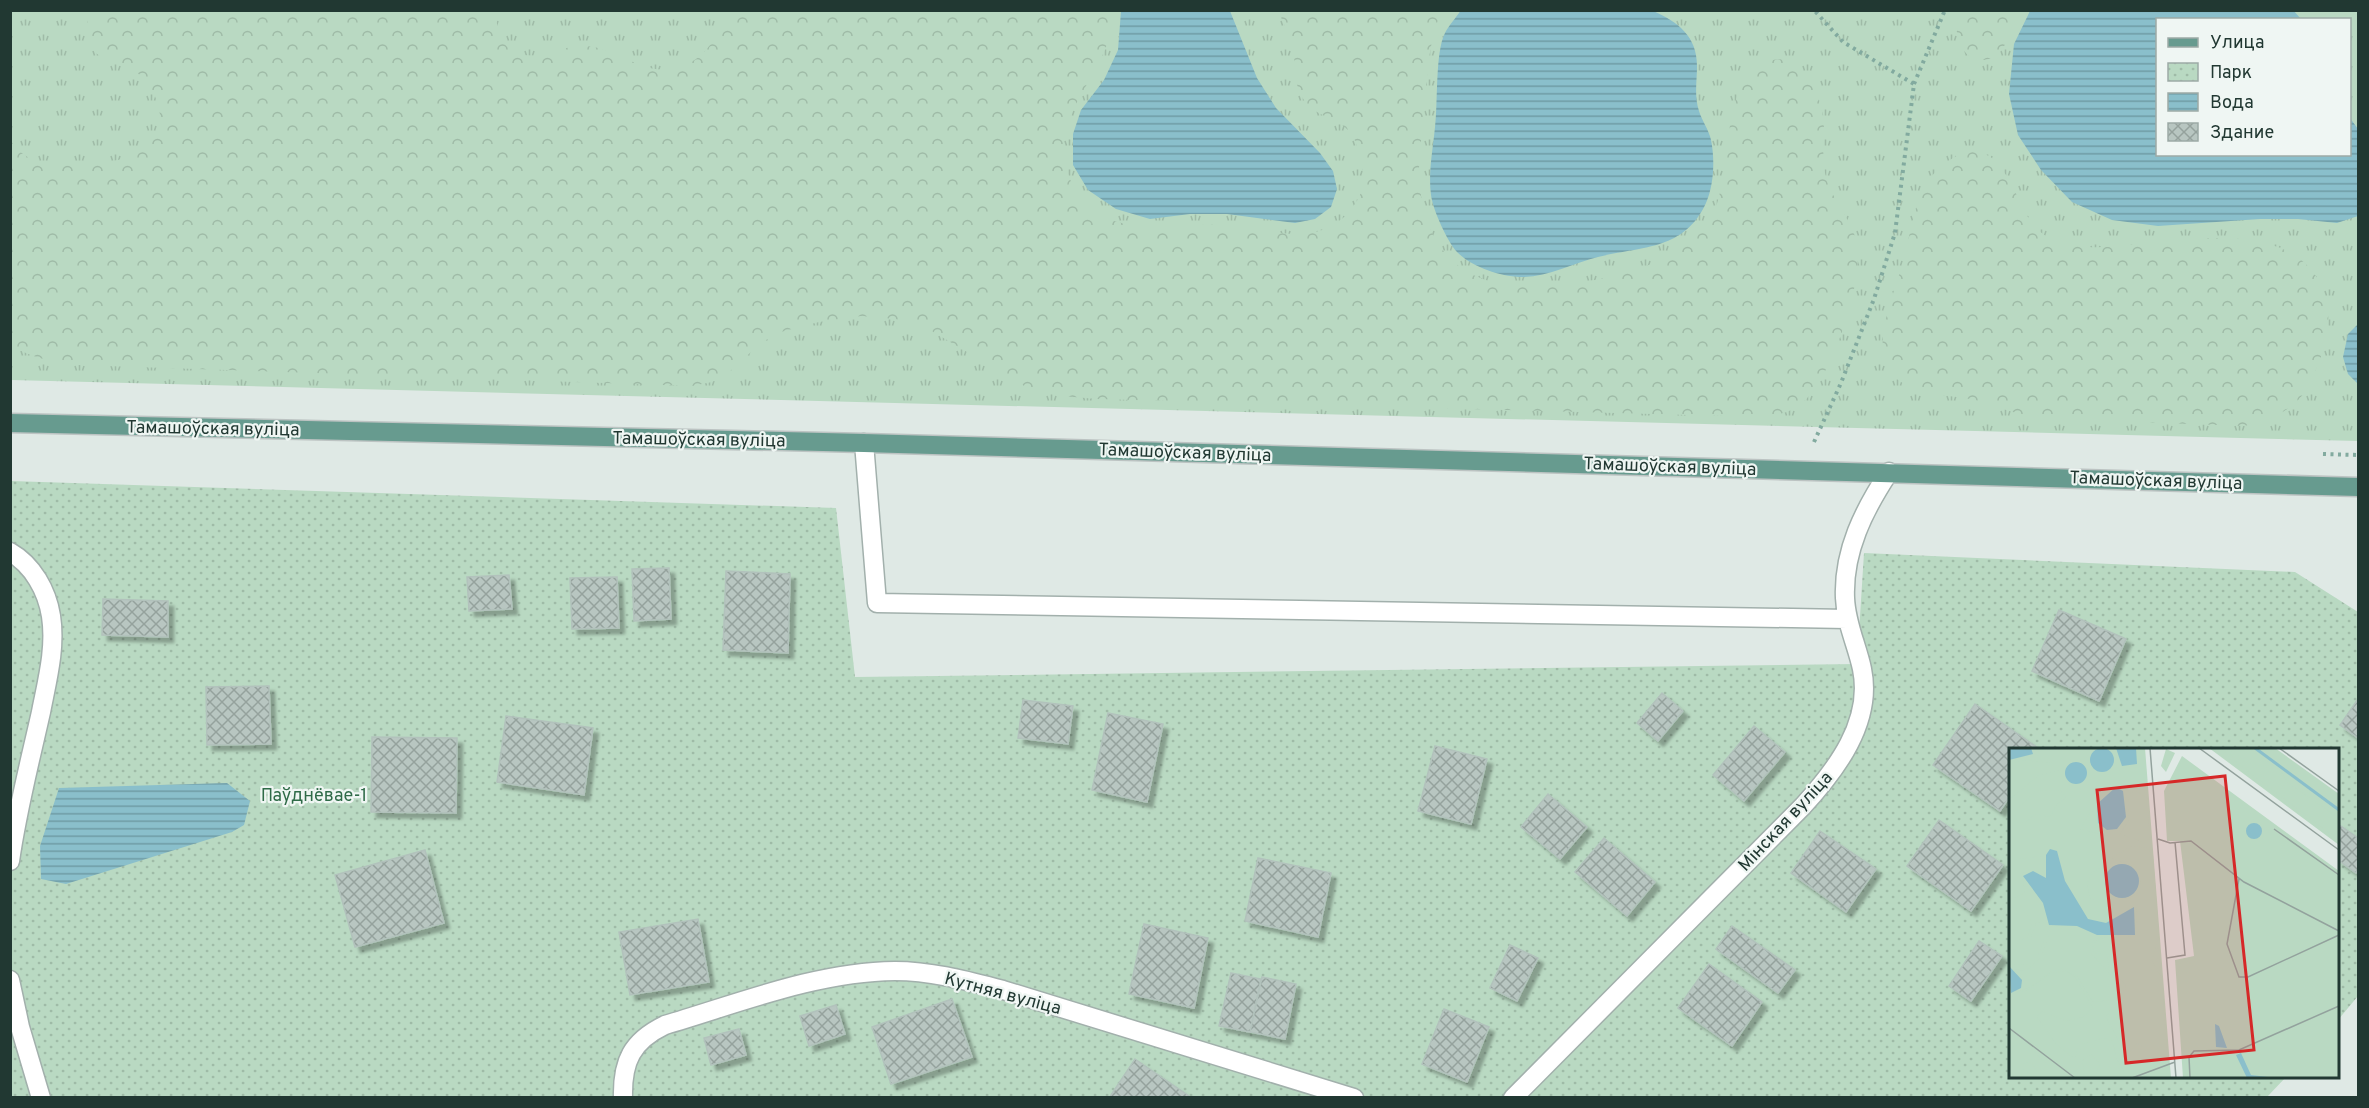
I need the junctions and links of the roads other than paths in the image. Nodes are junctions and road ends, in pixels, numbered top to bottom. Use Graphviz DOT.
graph roads {
  1 [pos="10,423"];
  2 [pos="864,443"];
  3 [pos="1889,472"];
  4 [pos="2358,487"];
  5 [pos="10,552"];
  6 [pos="1847,620"];
  7 [pos="10,861"];
  8 [pos="10,980"];
  9 [pos="41,1098"];
  10 [pos="623,1098"];
  11 [pos="1354,1098"];
  12 [pos="1513,1098"];
  1 -- 2 [label="main road, Тамашоўская вуліца"];
  2 -- 3 [label="main road, Тамашоўская вуліца"];
  2 -- 6 [label="lane"];
  3 -- 4 [label="main road, Тамашоўская вуліца"];
  3 -- 6 [label="lane, Мінская вуліца"];
  5 -- 7 [label="lane"];
  6 -- 12 [label="lane, Мінская вуліца"];
  8 -- 9 [label="lane"];
  10 -- 11 [label="lane, Кутняя вуліца"];
}
